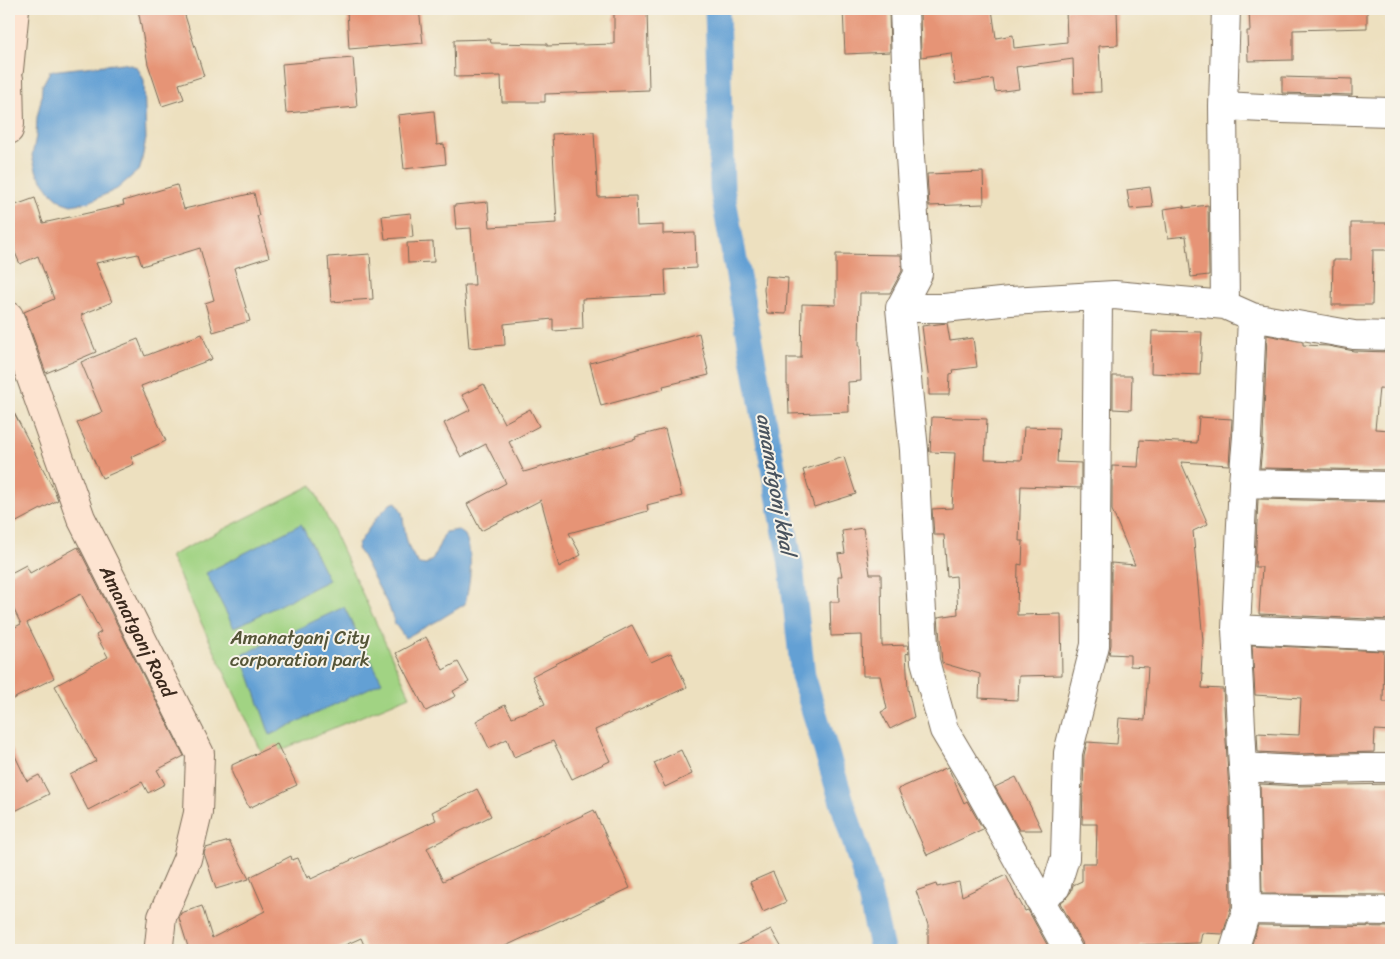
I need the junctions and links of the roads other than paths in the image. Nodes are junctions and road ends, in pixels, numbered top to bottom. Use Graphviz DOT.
graph roads {
  1 [pos="15,9"];
  2 [pos="904,9"];
  3 [pos="1226,9"];
  4 [pos="9,70"];
  5 [pos="9,79"];
  6 [pos="1223,106"];
  7 [pos="1391,112"];
  8 [pos="9,130"];
  9 [pos="1098,296"];
  10 [pos="1225,305"];
  11 [pos="900,308"];
  12 [pos="9,316"];
  13 [pos="1252,317"];
  14 [pos="1391,336"];
  15 [pos="1243,483"];
  16 [pos="1391,486"];
  17 [pos="1236,628"];
  18 [pos="1391,636"];
  19 [pos="1243,767"];
  20 [pos="1391,768"];
  21 [pos="1039,899"];
  22 [pos="1248,909"];
  23 [pos="1391,911"];
  24 [pos="161,950"];
  25 [pos="1068,950"];
  26 [pos="1234,950"];
  1 -- 4 [label="main road"];
  2 -- 11 [label="street"];
  3 -- 6 [label="street"];
  5 -- 8 [label="main road"];
  6 -- 7 [label="street"];
  6 -- 10 [label="street"];
  9 -- 10 [label="street"];
  9 -- 11 [label="street"];
  9 -- 21 [label="street"];
  10 -- 13 [label="street"];
  11 -- 21 [label="street"];
  12 -- 24 [label="main road, Amanatganj Road"];
  13 -- 14 [label="street"];
  13 -- 15 [label="street"];
  15 -- 16 [label="street"];
  15 -- 17 [label="street"];
  17 -- 18 [label="street"];
  17 -- 19 [label="street"];
  19 -- 20 [label="street"];
  19 -- 22 [label="street"];
  21 -- 25 [label="street"];
  22 -- 23 [label="street"];
  22 -- 26 [label="street"];
}
